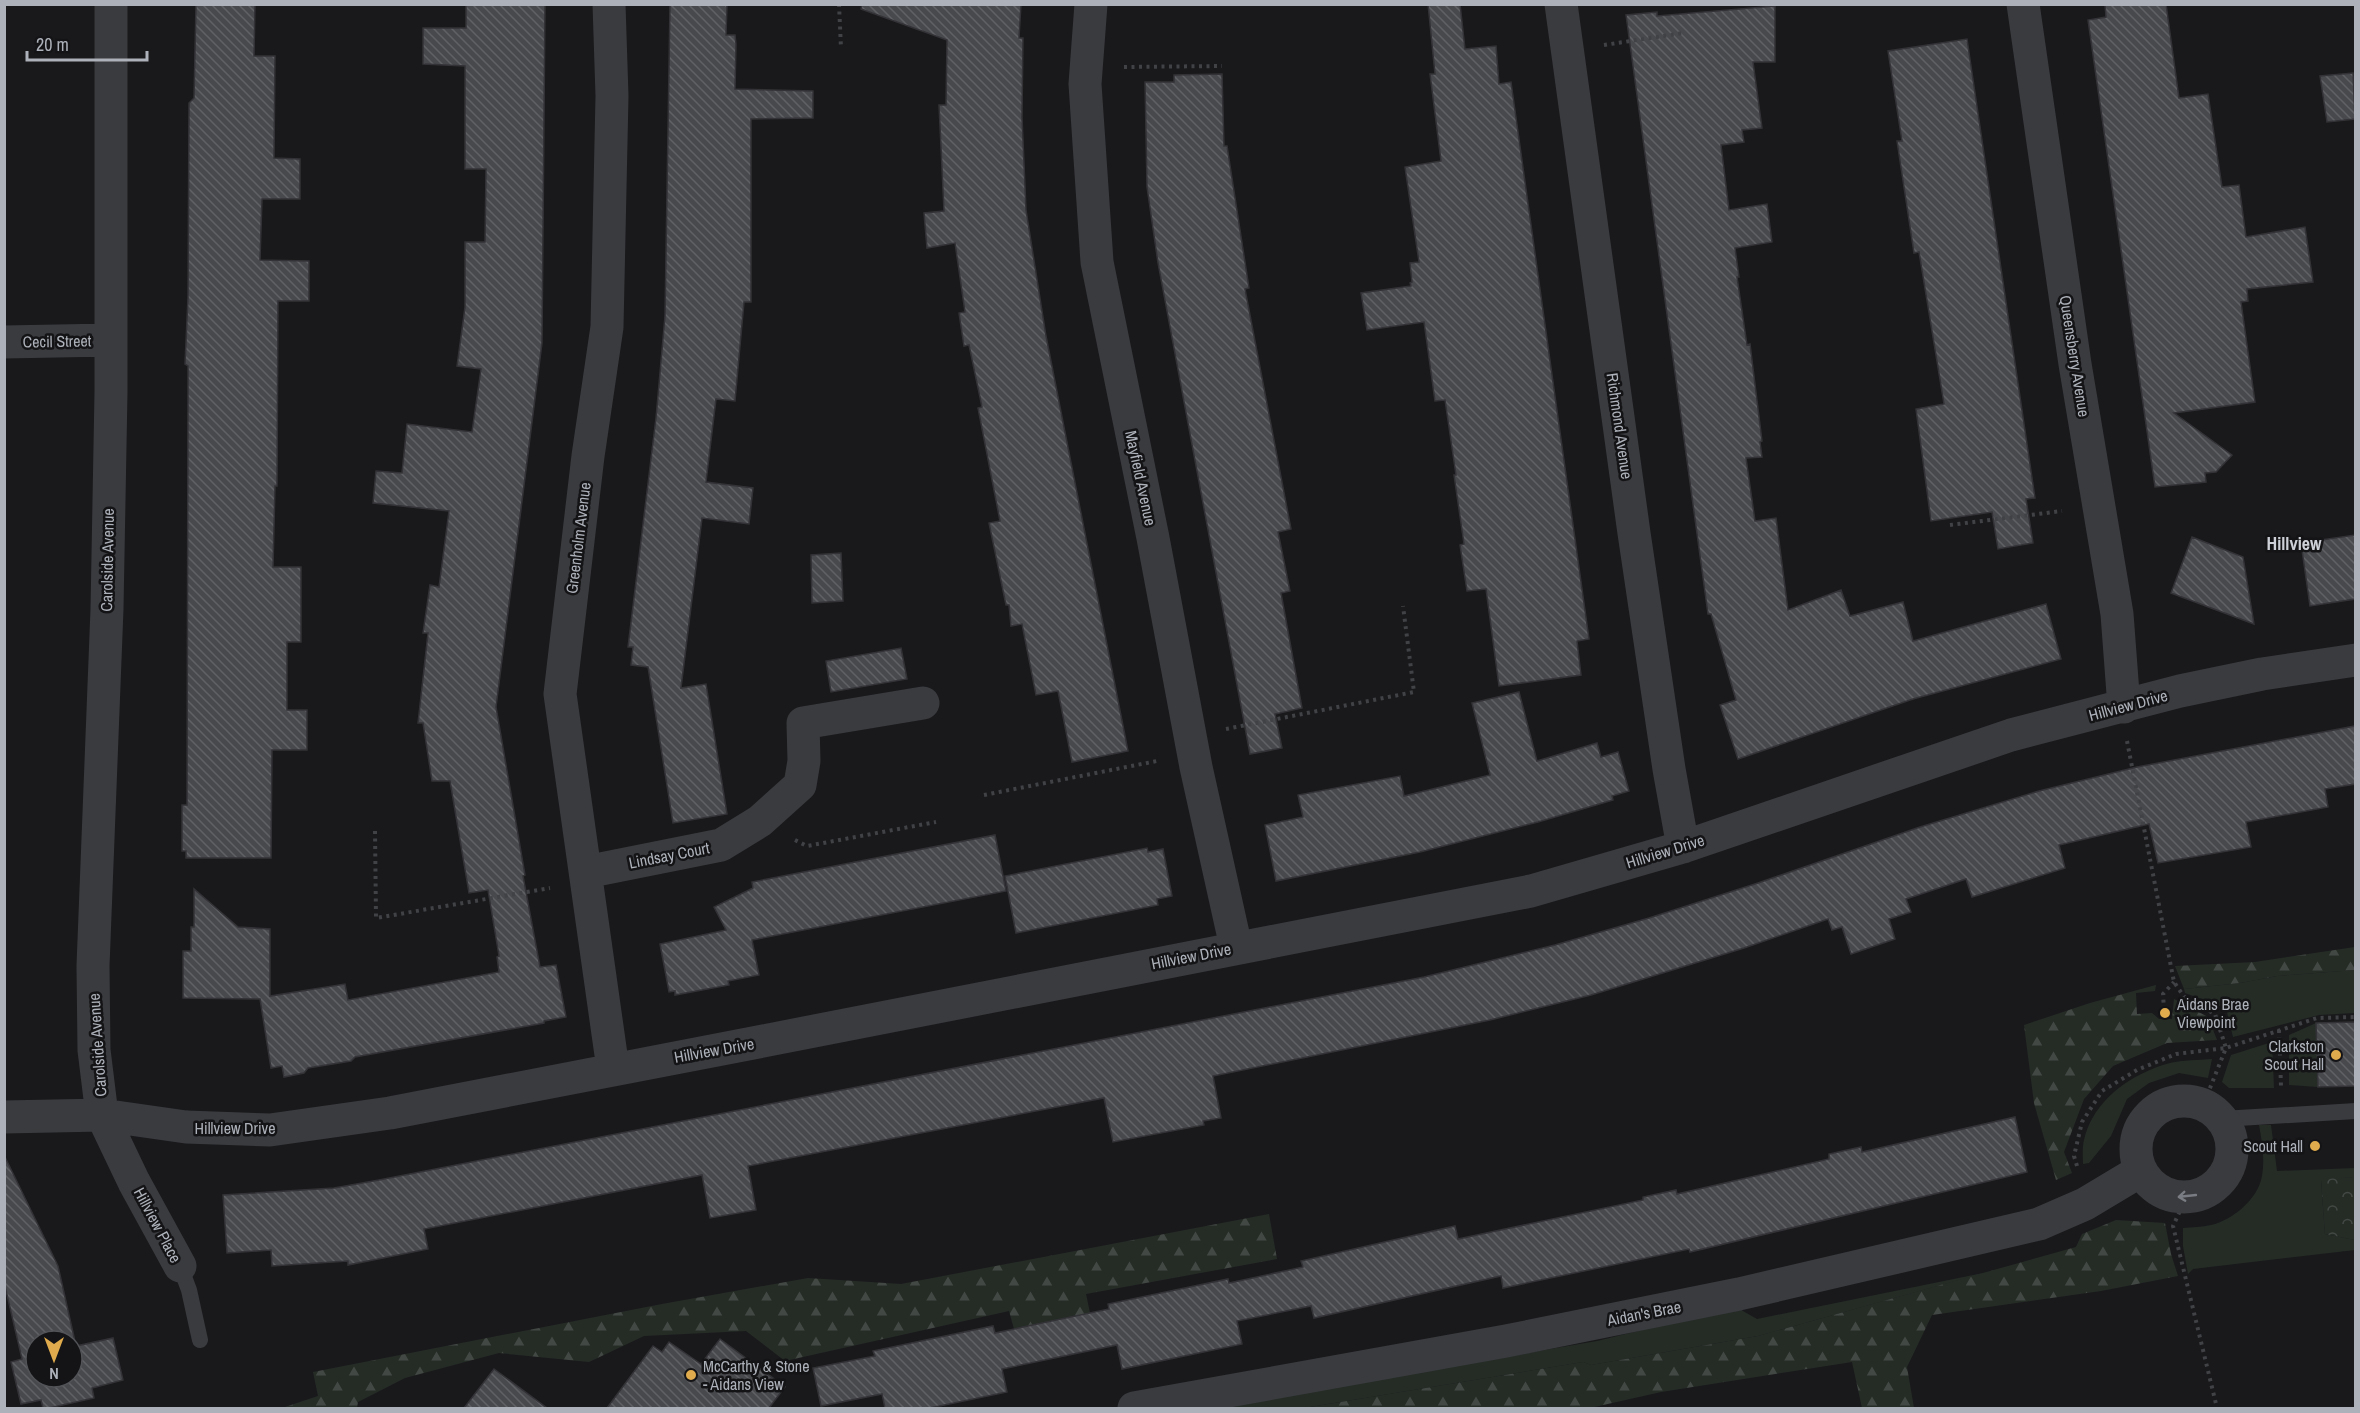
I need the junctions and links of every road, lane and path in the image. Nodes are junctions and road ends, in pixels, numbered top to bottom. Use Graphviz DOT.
graph roads {
  1 [pos="111,4"];
  2 [pos="609,4"];
  3 [pos="839,4"];
  4 [pos="1091,4"];
  5 [pos="1561,4"];
  6 [pos="2024,4"];
  7 [pos="1683,33"];
  8 [pos="841,48"];
  9 [pos="1567,50"];
  10 [pos="1222,66"];
  11 [pos="1087,67"];
  12 [pos="110,340"];
  13 [pos="4,342"];
  14 [pos="2100,506"];
  15 [pos="1950,525"];
  16 [pos="1403,606"];
  17 [pos="2355,660"];
  18 [pos="923,703"];
  19 [pos="2124,720"];
  20 [pos="1192,745"];
  21 [pos="984,795"];
  22 [pos="760,821"];
  23 [pos="936,822"];
  24 [pos="375,831"];
  25 [pos="1683,847"];
  26 [pos="587,877"];
  27 [pos="1236,947"];
  28 [pos="2174,982"];
  29 [pos="2164,1010"];
  30 [pos="2355,1017"];
  31 [pos="2279,1030"];
  32 [pos="2226,1048"];
  33 [pos="614,1069"];
  34 [pos="2282,1090"];
  35 [pos="2355,1111"];
  36 [pos="2212,1112"];
  37 [pos="102,1114"];
  38 [pos="4,1117"];
  39 [pos="2140,1171"];
  40 [pos="2186,1198"];
  41 [pos="2085,1204"];
  42 [pos="180,1266"];
  43 [pos="200,1340"];
  44 [pos="1134,1408"];
  45 [pos="2217,1408"];
  1 -- 12 [label="street, Carolside Avenue"];
  2 -- 26 [label="street, Greenholm Avenue"];
  3 -- 8 [label="path"];
  4 -- 11 [label="street, Mayfield Avenue"];
  5 -- 9 [label="street, Richmond Avenue"];
  6 -- 14 [label="street, Queensberry Avenue"];
  7 -- 9 [label="path"];
  9 -- 25 [label="street, Richmond Avenue"];
  10 -- 11 [label="path"];
  11 -- 20 [label="street, Mayfield Avenue"];
  12 -- 13 [label="street, Cecil Street"];
  12 -- 37 [label="street, Carolside Avenue"];
  14 -- 15 [label="path"];
  14 -- 19 [label="street, Queensberry Avenue"];
  16 -- 20 [label="path"];
  17 -- 19 [label="street, Hillview Drive"];
  18 -- 22 [label="street, Lindsay Court"];
  19 -- 25 [label="street, Hillview Drive"];
  19 -- 28 [label="path"];
  20 -- 21 [label="path"];
  20 -- 27 [label="street, Mayfield Avenue"];
  22 -- 23 [label="path"];
  22 -- 26 [label="street, Lindsay Court"];
  24 -- 26 [label="path"];
  25 -- 27 [label="street, Hillview Drive"];
  26 -- 33 [label="street, Greenholm Avenue"];
  27 -- 33 [label="street, Hillview Drive"];
  28 -- 29 [label="path"];
  28 -- 32 [label="path"];
  30 -- 31 [label="path"];
  31 -- 32 [label="path"];
  31 -- 34 [label="path"];
  32 -- 36 [label="path"];
  32 -- 41 [label="path"];
  33 -- 37 [label="street, Hillview Drive"];
  35 -- 36 [label="lane"];
  36 -- 39 [label="street"];
  36 -- 40 [label="street, one-way"];
  37 -- 38 [label="street, Hillview Drive"];
  37 -- 42 [label="street, Hillview Place"];
  39 -- 40 [label="street"];
  39 -- 41 [label="street, Aidan's Brae"];
  40 -- 45 [label="path"];
  41 -- 44 [label="street, Aidan's Brae"];
  42 -- 43 [label="lane, Hillview Place"];
}
